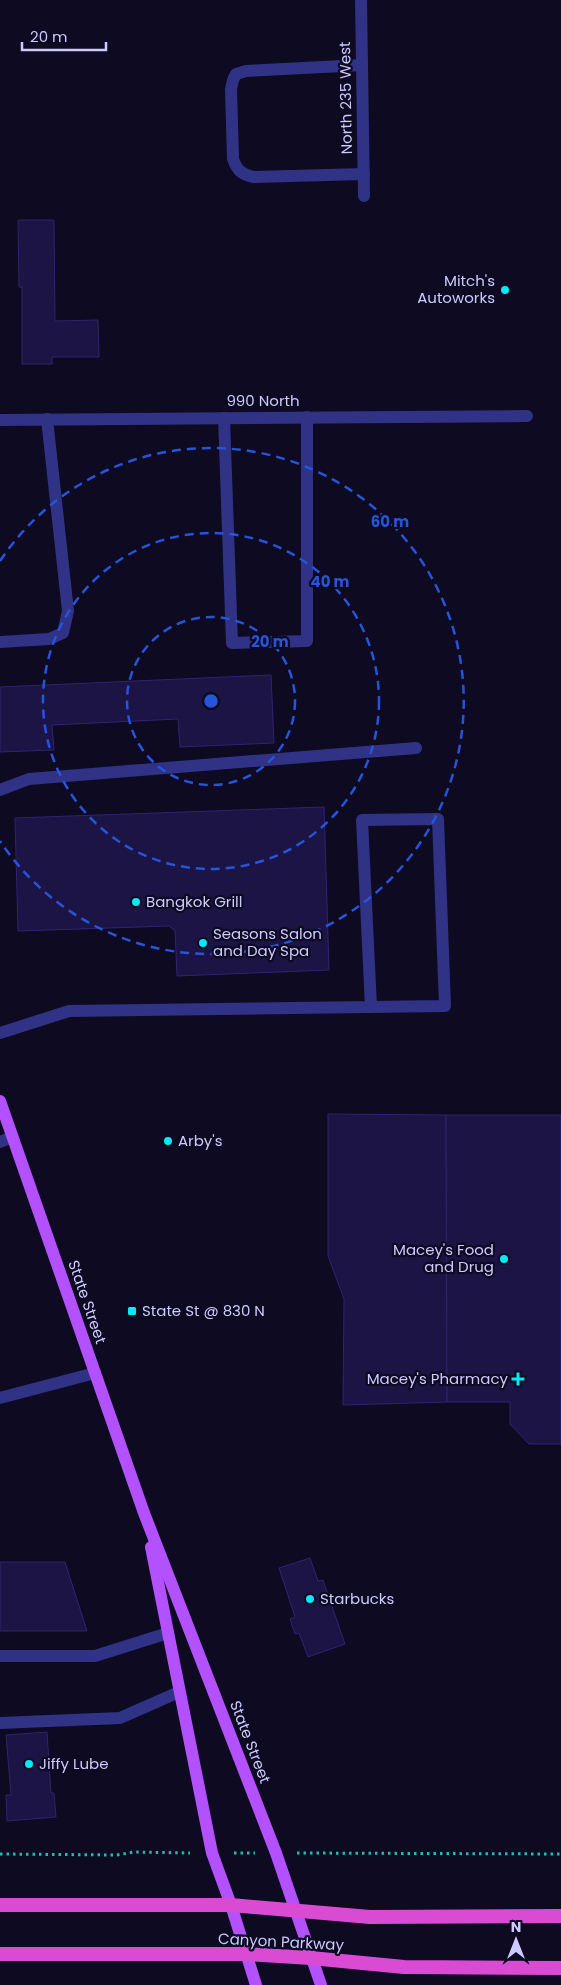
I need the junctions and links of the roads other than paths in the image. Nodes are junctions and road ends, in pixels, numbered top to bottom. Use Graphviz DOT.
graph roads {
  1 [pos="361,0"];
  2 [pos="362,65"];
  3 [pos="364,174"];
  4 [pos="364,196"];
  5 [pos="527,416"];
  6 [pos="307,417"];
  7 [pos="224,418"];
  8 [pos="47,419"];
  9 [pos="0,420"];
  10 [pos="0,642"];
  11 [pos="416,748"];
  12 [pos="0,790"];
  13 [pos="371,1007"];
  14 [pos="0,1033"];
  15 [pos="0,1101"];
  16 [pos="12,1137"];
  17 [pos="0,1142"];
  18 [pos="95,1373"];
  19 [pos="0,1398"];
  20 [pos="144,1513"];
  21 [pos="168,1633"];
  22 [pos="0,1656"];
  23 [pos="179,1692"];
  24 [pos="0,1723"];
  25 [pos="0,1905"];
  26 [pos="231,1905"];
  27 [pos="295,1912"];
  28 [pos="561,1916"];
  29 [pos="0,1954"];
  30 [pos="245,1954"];
  31 [pos="311,1958"];
  32 [pos="561,1968"];
  33 [pos="256,1985"];
  34 [pos="321,1985"];
  1 -- 2 [label="street, North 235 West"];
  2 -- 3 [label="street, North 235 West"];
  2 -- 3 [label="street"];
  3 -- 4 [label="street, North 235 West"];
  5 -- 6 [label="street, 990 North"];
  6 -- 7 [label="street, 990 North"];
  6 -- 7 [label="street"];
  7 -- 8 [label="street, 990 North"];
  8 -- 9 [label="street, 990 North"];
  8 -- 10 [label="street"];
  11 -- 12 [label="street"];
  13 -- 13 [label="street"];
  13 -- 14 [label="street"];
  15 -- 16 [label="main road, State Street"];
  16 -- 17 [label="street"];
  16 -- 18 [label="main road, State Street"];
  18 -- 19 [label="street"];
  18 -- 20 [label="main road, State Street"];
  20 -- 21 [label="main road, State Street"];
  20 -- 27 [label="main road, State Street"];
  21 -- 22 [label="street"];
  21 -- 23 [label="main road, State Street"];
  23 -- 24 [label="street"];
  23 -- 26 [label="main road, State Street"];
  25 -- 26 [label="highway, Canyon Parkway"];
  26 -- 27 [label="highway, Canyon Parkway"];
  26 -- 30 [label="main road, State Street"];
  27 -- 28 [label="highway, Canyon Parkway"];
  27 -- 31 [label="main road, State Street"];
  29 -- 30 [label="highway, Canyon Parkway"];
  30 -- 31 [label="highway, Canyon Parkway"];
  30 -- 33 [label="main road, State Street"];
  31 -- 32 [label="highway, Canyon Parkway"];
  31 -- 34 [label="main road, State Street"];
}
